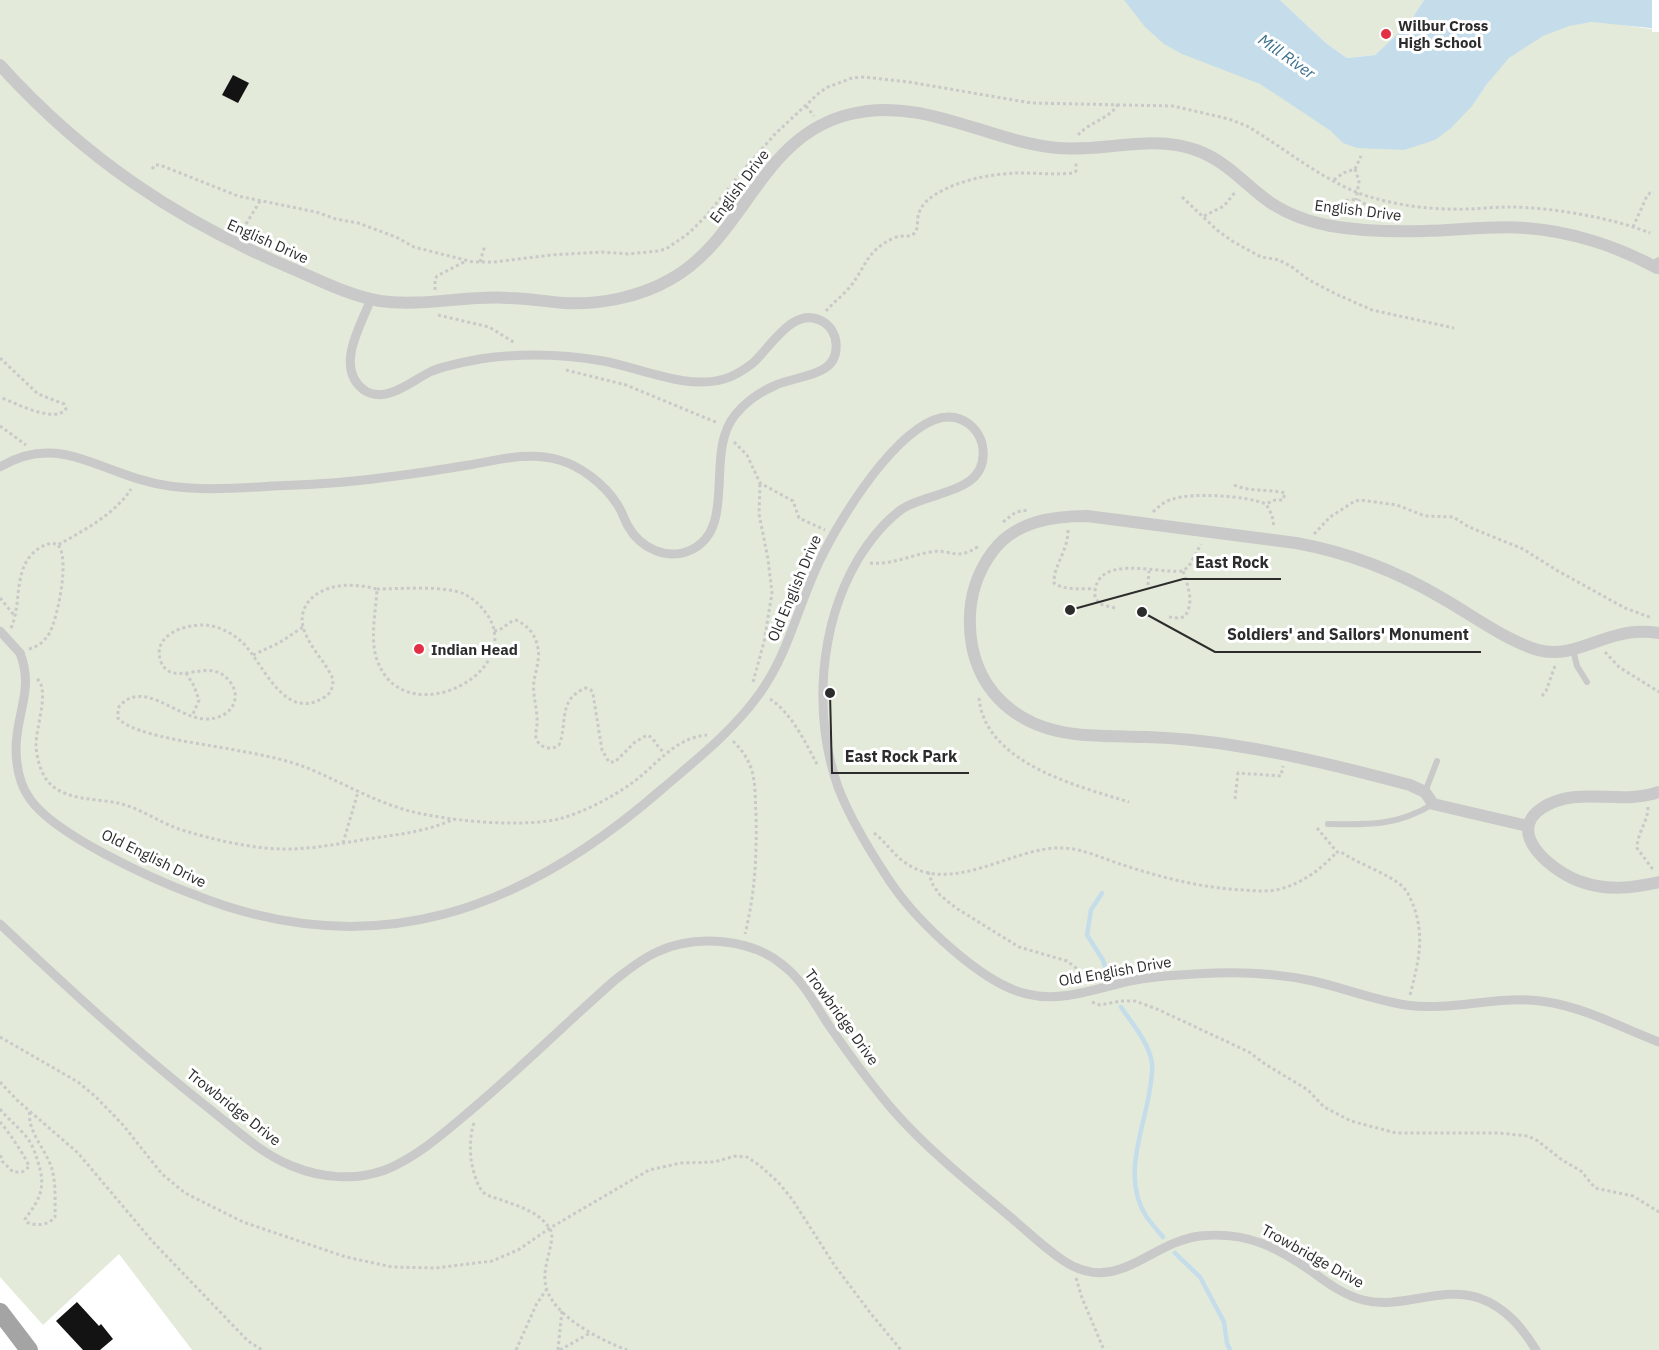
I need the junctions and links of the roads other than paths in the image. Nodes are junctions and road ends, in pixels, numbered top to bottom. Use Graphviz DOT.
graph roads {
  1 [pos="0,65"];
  2 [pos="1658,267"];
  3 [pos="371,299"];
  4 [pos="0,466"];
  5 [pos="5,631"];
  6 [pos="1659,633"];
  7 [pos="1573,650"];
  8 [pos="1587,682"];
  9 [pos="1437,761"];
  10 [pos="1425,792"];
  11 [pos="1653,794"];
  12 [pos="1433,804"];
  13 [pos="1328,824"];
  14 [pos="1528,826"];
  15 [pos="1657,878"];
  16 [pos="0,924"];
  17 [pos="1659,1042"];
  18 [pos="0,1312"];
  19 [pos="29,1350"];
  20 [pos="1536,1350"];
  1 -- 3 [label="street, English Drive"];
  2 -- 3 [label="street, English Drive"];
  3 -- 4 [label="street"];
  5 -- 17 [label="street, Old English Drive, bridge"];
  6 -- 7 [label="street"];
  7 -- 8 [label="lane"];
  7 -- 10 [label="street"];
  9 -- 10 [label="lane"];
  10 -- 12 [label="street"];
  11 -- 14 [label="street"];
  12 -- 13 [label="lane"];
  12 -- 14 [label="street"];
  14 -- 15 [label="street"];
  16 -- 20 [label="street, Trowbridge Drive"];
  18 -- 19 [label="main road"];
}
